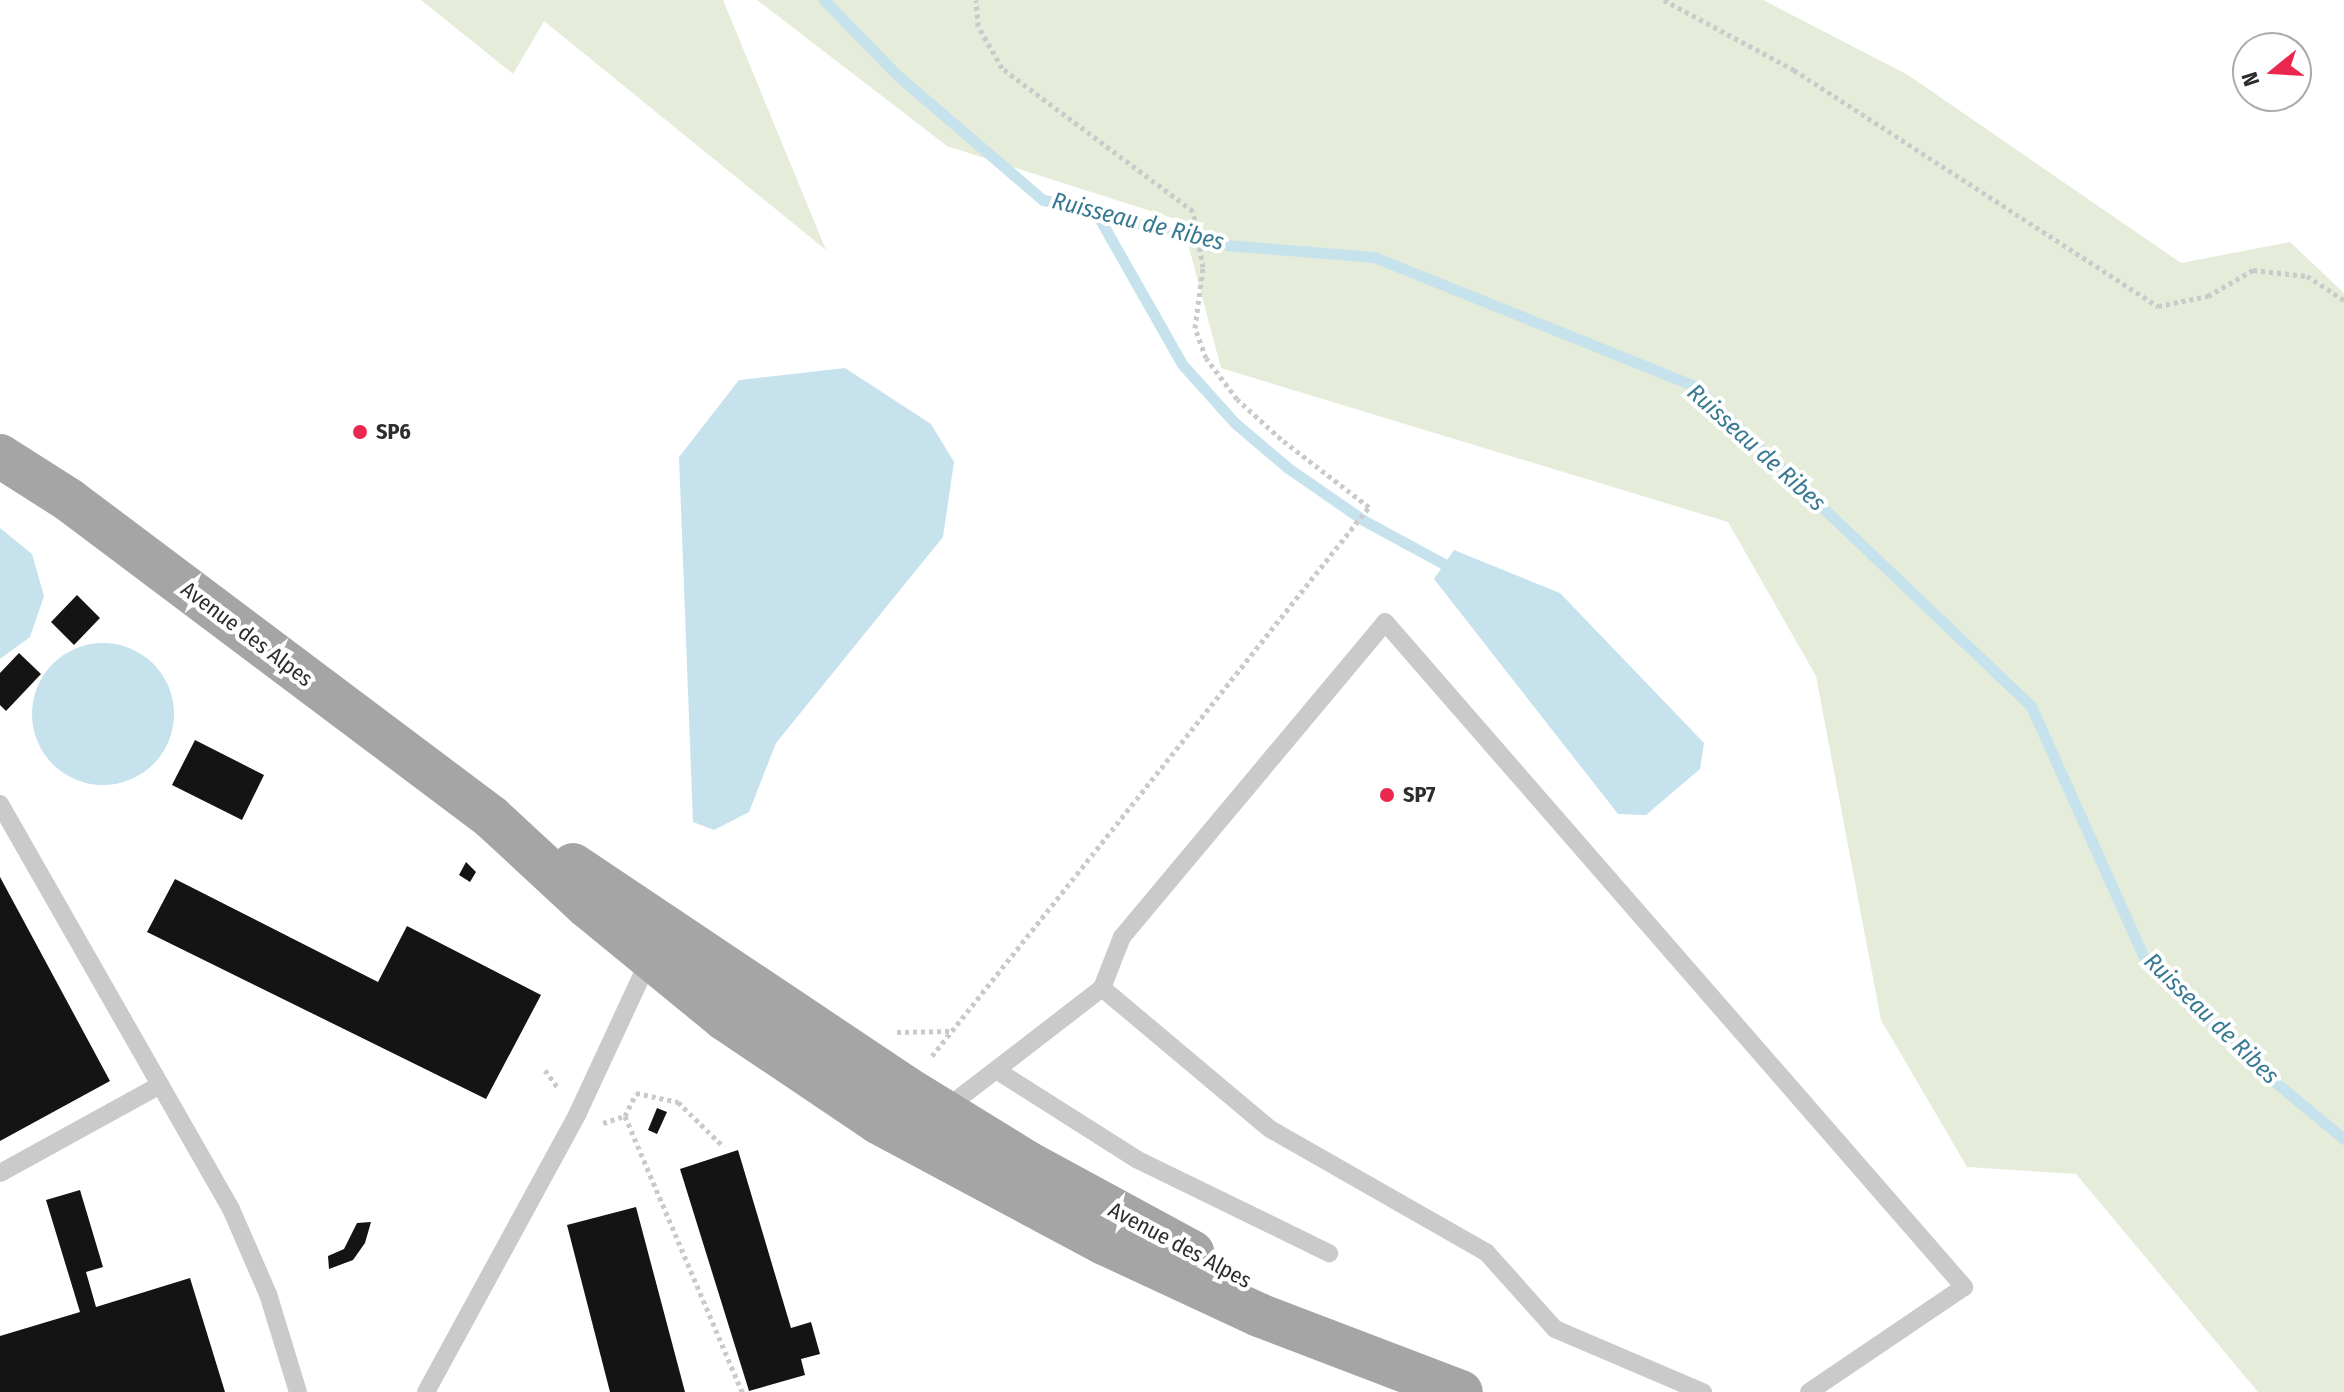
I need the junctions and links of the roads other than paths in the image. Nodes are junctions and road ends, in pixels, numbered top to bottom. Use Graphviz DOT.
graph roads {
  1 [pos="0,456"];
  2 [pos="0,804"];
  3 [pos="491,817"];
  4 [pos="649,960"];
  5 [pos="729,971"];
  6 [pos="1102,988"];
  7 [pos="725,1019"];
  8 [pos="818,1029"];
  9 [pos="996,1070"];
  10 [pos="160,1085"];
  11 [pos="825,1087"];
  12 [pos="895,1095"];
  13 [pos="943,1110"];
  14 [pos="0,1173"];
  15 [pos="989,1184"];
  16 [pos="1329,1253"];
  17 [pos="1419,1374"];
  18 [pos="298,1392"];
  19 [pos="426,1392"];
  20 [pos="1461,1392"];
  21 [pos="1703,1392"];
  22 [pos="1809,1392"];
  1 -- 3 [label="main road, Avenue des Alpes"];
  2 -- 10 [label="lane"];
  3 -- 4 [label="main road, Avenue des Alpes"];
  3 -- 5 [label="main road, Avenue des Alpes"];
  4 -- 5 [label="main road"];
  4 -- 7 [label="main road, Avenue des Alpes"];
  4 -- 19 [label="lane"];
  5 -- 8 [label="main road, Avenue des Alpes"];
  6 -- 9 [label="lane"];
  6 -- 21 [label="lane"];
  6 -- 22 [label="lane"];
  7 -- 8 [label="main road"];
  7 -- 11 [label="main road, Avenue des Alpes"];
  8 -- 12 [label="main road, Avenue des Alpes"];
  9 -- 13 [label="lane"];
  9 -- 16 [label="lane"];
  10 -- 14 [label="lane"];
  10 -- 18 [label="lane"];
  11 -- 12 [label="main road, Avenue des Alpes"];
  11 -- 15 [label="main road, Avenue des Alpes"];
  12 -- 13 [label="main road, Avenue des Alpes"];
  13 -- 15 [label="main road, Avenue des Alpes"];
  13 -- 17 [label="main road, Avenue des Alpes"];
  15 -- 17 [label="main road, Avenue des Alpes"];
  17 -- 20 [label="main road, Avenue des Alpes"];
}
